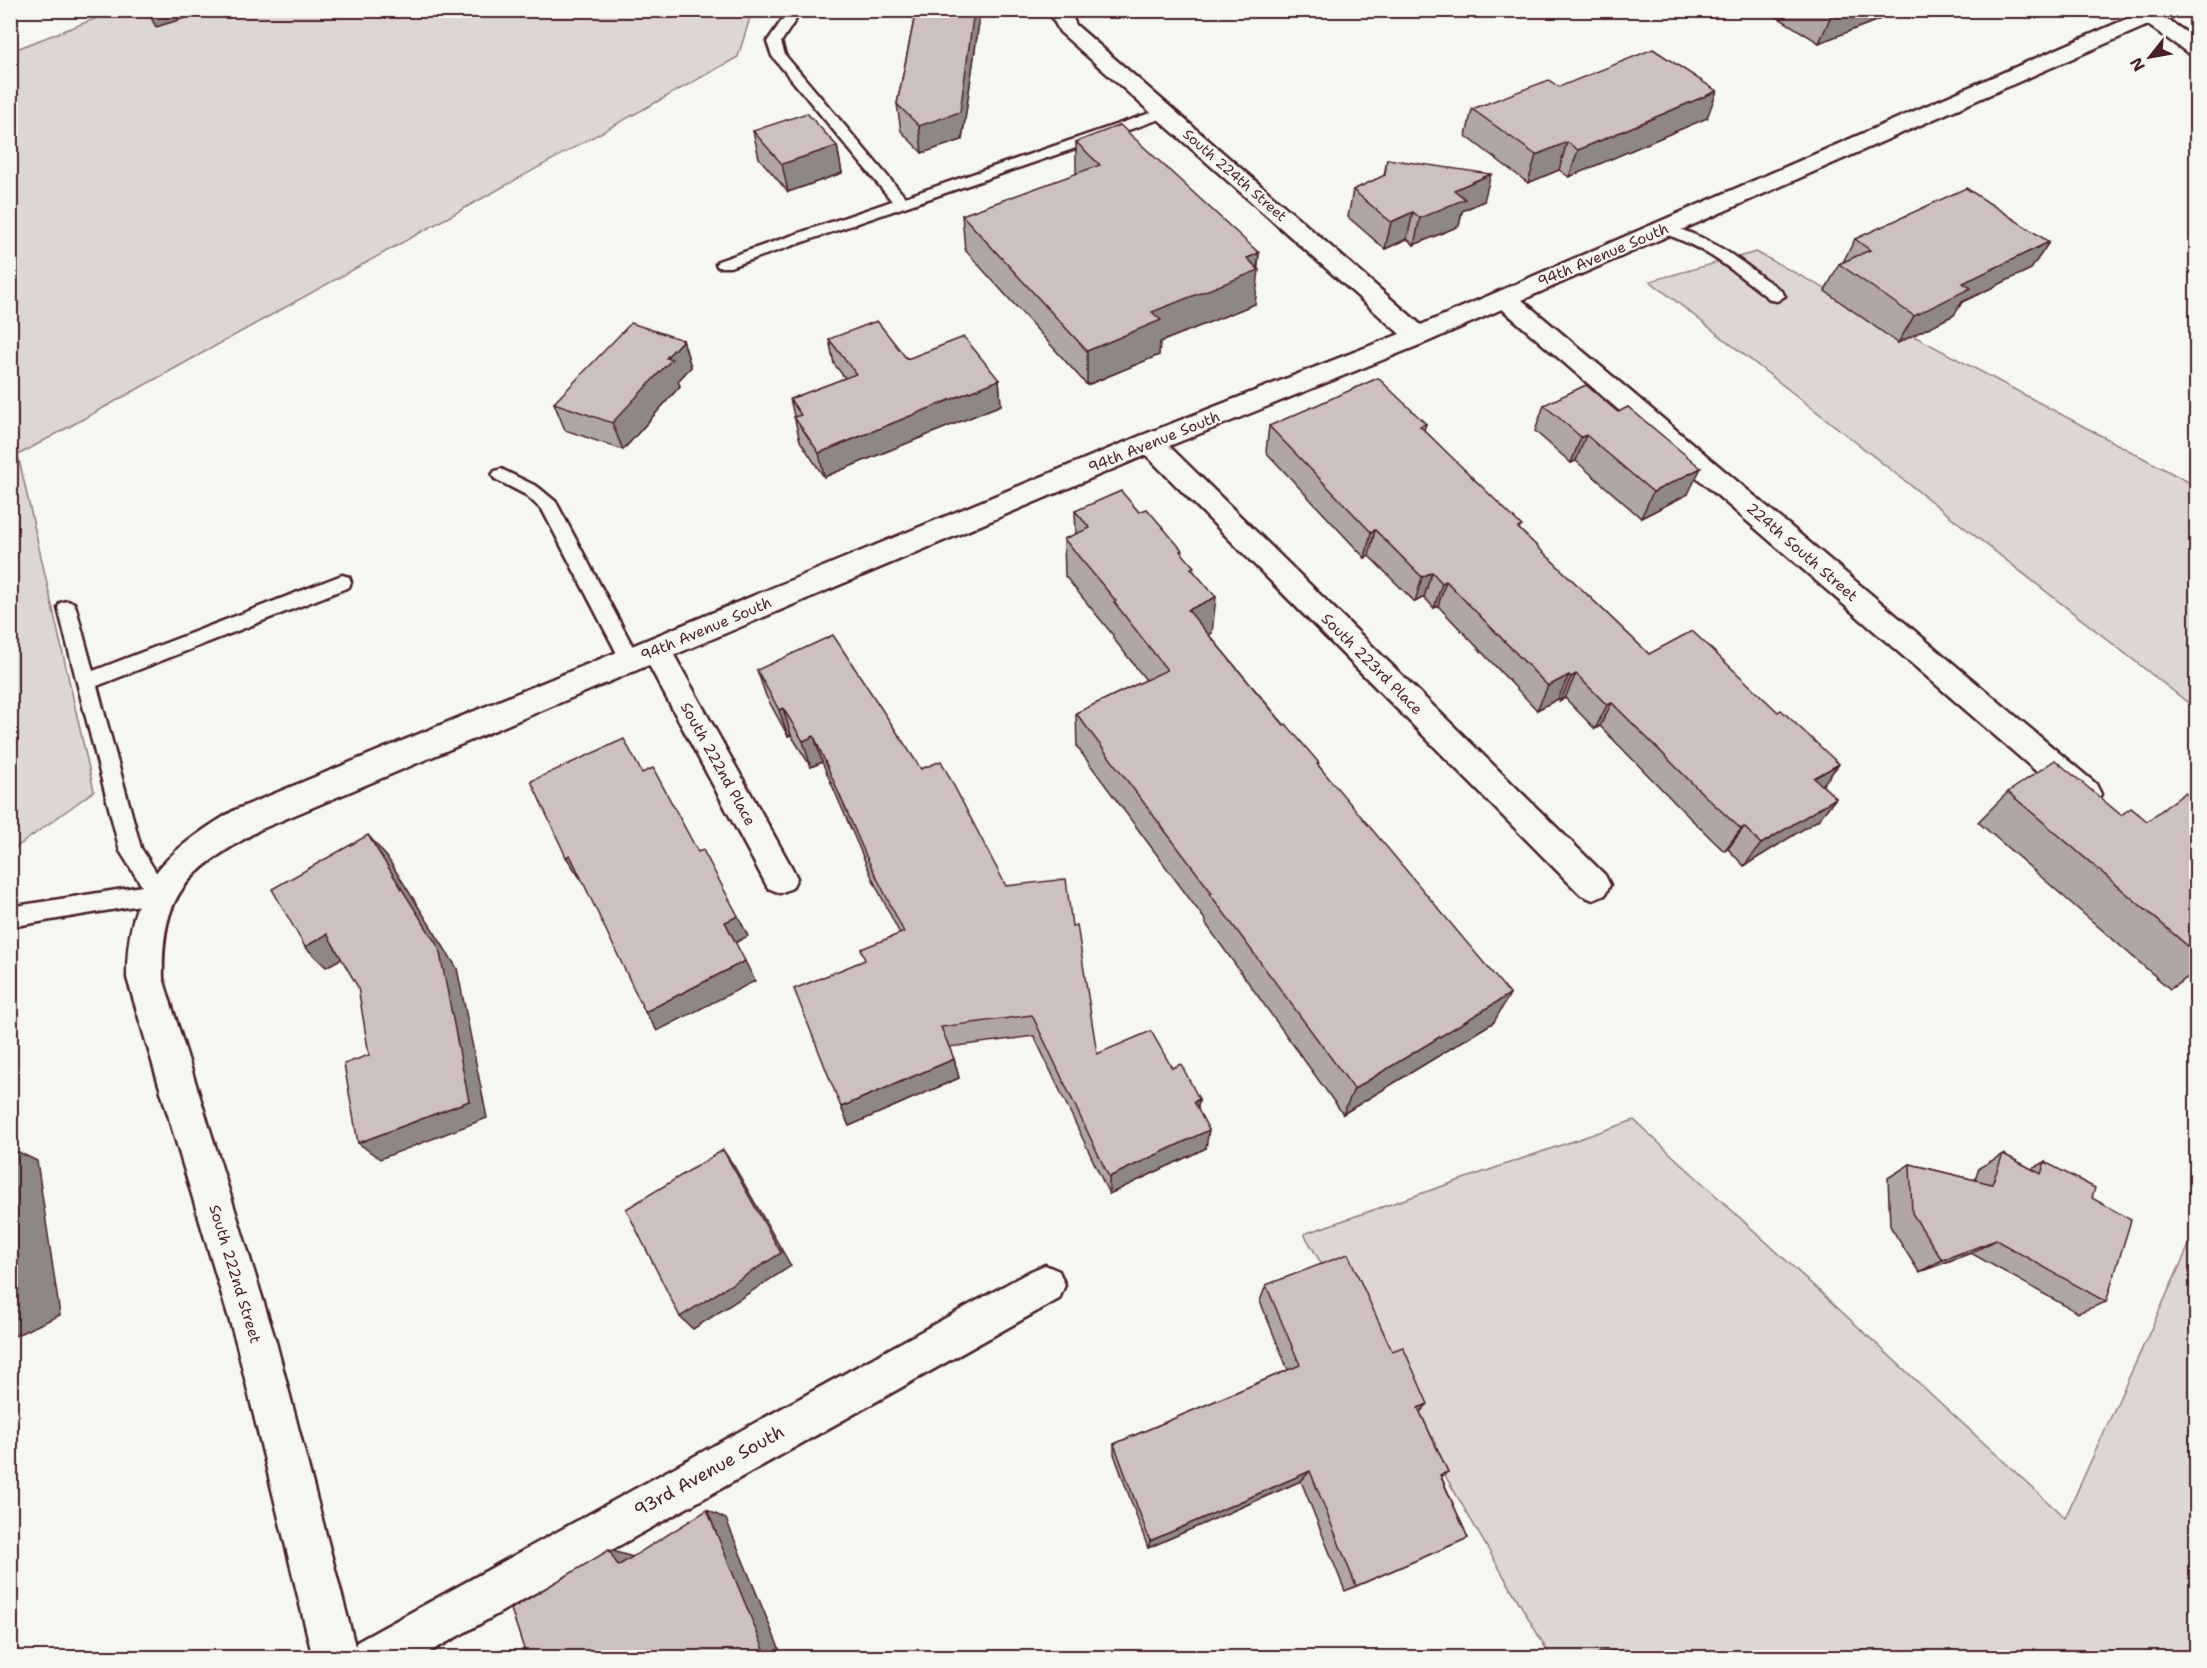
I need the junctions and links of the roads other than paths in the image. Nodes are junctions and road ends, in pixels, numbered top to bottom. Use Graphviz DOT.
graph roads {
  1 [pos="795,10"];
  2 [pos="1058,10"];
  3 [pos="2158,14"];
  4 [pos="2196,48"];
  5 [pos="1164,113"];
  6 [pos="902,203"];
  7 [pos="1664,229"];
  8 [pos="724,264"];
  9 [pos="1777,296"];
  10 [pos="1504,298"];
  11 [pos="1418,336"];
  12 [pos="1150,443"];
  13 [pos="501,475"];
  14 [pos="342,582"];
  15 [pos="67,608"];
  16 [pos="643,655"];
  17 [pos="87,682"];
  18 [pos="2099,806"];
  19 [pos="780,878"];
  20 [pos="1593,885"];
  21 [pos="158,893"];
  22 [pos="10,917"];
  23 [pos="1045,1285"];
  24 [pos="336,1658"];
  25 [pos="373,1658"];
  1 -- 6 [label="lane"];
  2 -- 5 [label="street, South 224th Street"];
  3 -- 4 [label="street"];
  3 -- 7 [label="street, 94th Avenue South"];
  5 -- 6 [label="lane"];
  5 -- 11 [label="street, South 224th Street"];
  6 -- 8 [label="lane"];
  7 -- 9 [label="lane"];
  7 -- 10 [label="street, 94th Avenue South"];
  10 -- 11 [label="street, 94th Avenue South"];
  10 -- 18 [label="street, 224th South Street"];
  11 -- 12 [label="street, 94th Avenue South"];
  12 -- 16 [label="street, 94th Avenue South"];
  12 -- 20 [label="street, South 223rd Place"];
  13 -- 16 [label="lane"];
  14 -- 17 [label="lane"];
  15 -- 17 [label="lane"];
  16 -- 19 [label="street, South 222nd Place"];
  16 -- 21 [label="street, 94th Avenue South"];
  17 -- 21 [label="lane"];
  21 -- 22 [label="lane"];
  21 -- 24 [label="street, South 222nd Street"];
  23 -- 25 [label="street, 93rd Avenue South"];
}
